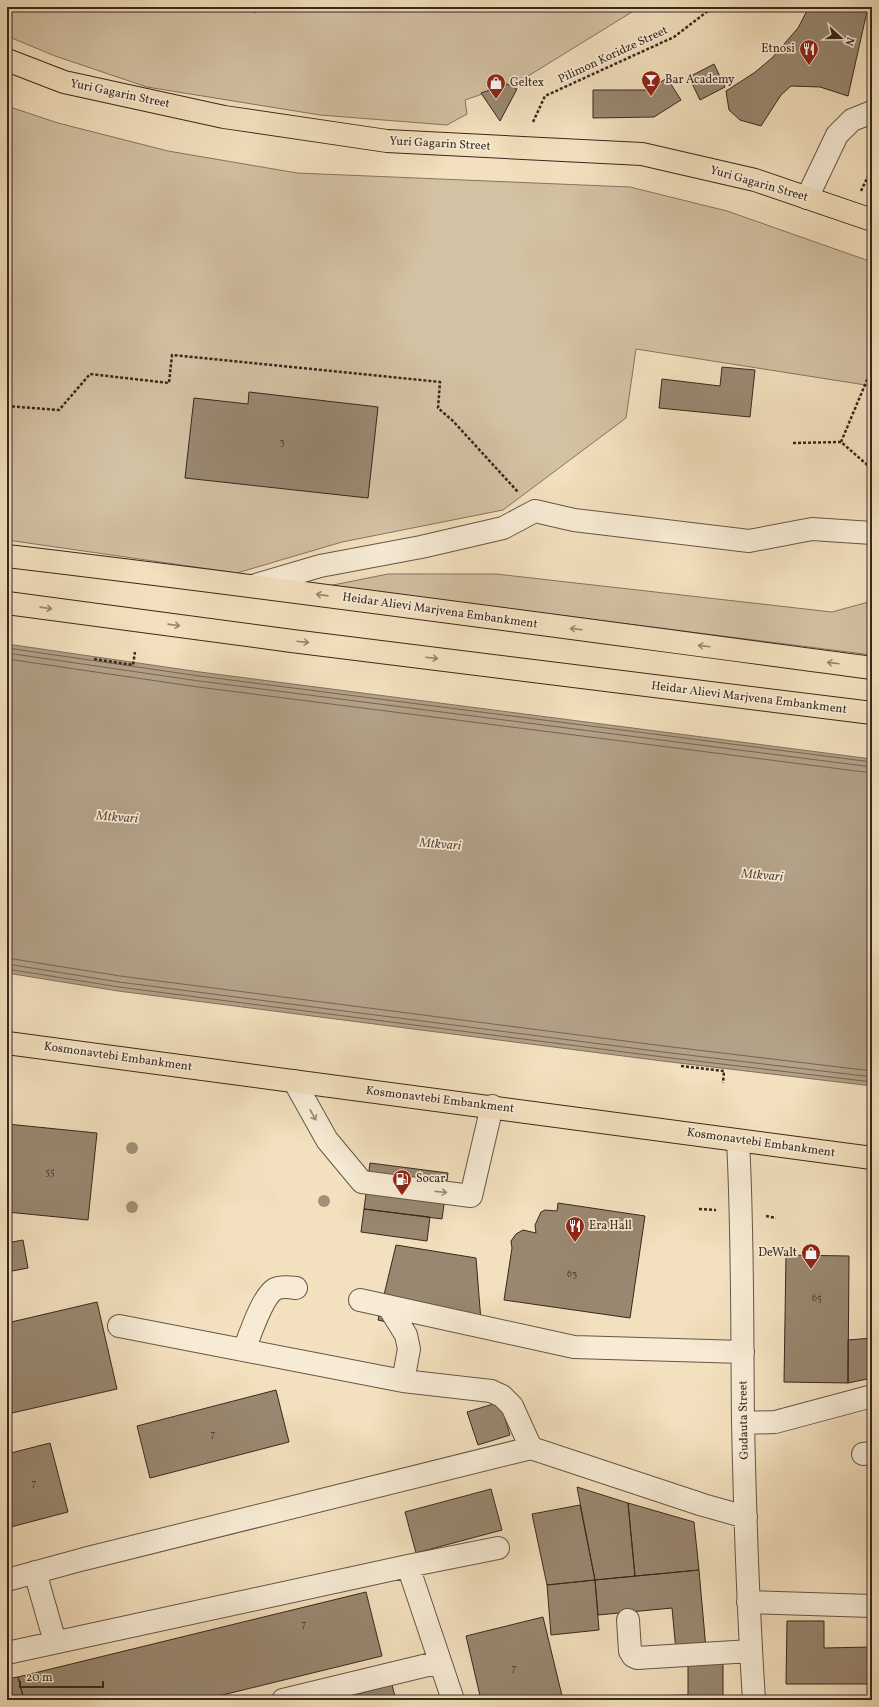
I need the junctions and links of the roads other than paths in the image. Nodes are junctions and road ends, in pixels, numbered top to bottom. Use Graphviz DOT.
graph roads {
  1 [pos="7,60"];
  2 [pos="872,112"];
  3 [pos="807,198"];
  4 [pos="872,220"];
  5 [pos="872,533"];
  6 [pos="7,556"];
  7 [pos="256,586"];
  8 [pos="7,603"];
  9 [pos="872,668"];
  10 [pos="872,713"];
  11 [pos="7,1043"];
  12 [pos="294,1081"];
  13 [pos="492,1106"];
  14 [pos="738,1140"];
  15 [pos="872,1158"];
  16 [pos="296,1288"];
  17 [pos="360,1300"];
  18 [pos="388,1306"];
  19 [pos="119,1326"];
  20 [pos="244,1350"];
  21 [pos="743,1352"];
  22 [pos="403,1381"];
  23 [pos="872,1396"];
  24 [pos="744,1423"];
  25 [pos="531,1448"];
  26 [pos="746,1517"];
  27 [pos="498,1548"];
  28 [pos="408,1566"];
  29 [pos="35,1572"];
  30 [pos="7,1580"];
  31 [pos="748,1602"];
  32 [pos="872,1606"];
  33 [pos="628,1620"];
  34 [pos="55,1642"];
  35 [pos="751,1651"];
  36 [pos="7,1653"];
  37 [pos="440,1662"];
  38 [pos="283,1700"];
  39 [pos="454,1700"];
  40 [pos="754,1700"];
  1 -- 3 [label="main road, Yuri Gagarin Street"];
  2 -- 3 [label="street"];
  3 -- 4 [label="main road, Yuri Gagarin Street"];
  5 -- 7 [label="street"];
  6 -- 7 [label="main road, Heidar Alievi Marjvena Embankment"];
  9 -- 7 [label="main road, Heidar Alievi Marjvena Embankment, one-way"];
  8 -- 10 [label="main road, Heidar Alievi Marjvena Embankment, one-way"];
  11 -- 12 [label="main road, Kosmonavtebi Embankment"];
  12 -- 13 [label="main road, Kosmonavtebi Embankment"];
  12 -- 13 [label="street, one-way"];
  13 -- 14 [label="main road, Kosmonavtebi Embankment"];
  14 -- 15 [label="main road, Kosmonavtebi Embankment"];
  14 -- 21 [label="street, Gudauta Street"];
  16 -- 20 [label="street"];
  17 -- 18 [label="street"];
  18 -- 21 [label="street"];
  18 -- 22 [label="street"];
  19 -- 20 [label="street"];
  20 -- 22 [label="street"];
  21 -- 24 [label="street, Gudauta Street"];
  22 -- 25 [label="street"];
  23 -- 24 [label="street"];
  24 -- 26 [label="street, Gudauta Street"];
  25 -- 26 [label="street"];
  25 -- 29 [label="street"];
  26 -- 31 [label="street, Gudauta Street"];
  27 -- 28 [label="street"];
  28 -- 34 [label="street"];
  28 -- 37 [label="street"];
  29 -- 30 [label="street"];
  29 -- 34 [label="street"];
  31 -- 32 [label="street"];
  31 -- 35 [label="street, Gudauta Street"];
  33 -- 35 [label="street"];
  34 -- 36 [label="street"];
  35 -- 40 [label="street, Gudauta Street"];
  37 -- 38 [label="street"];
  37 -- 39 [label="street"];
}
